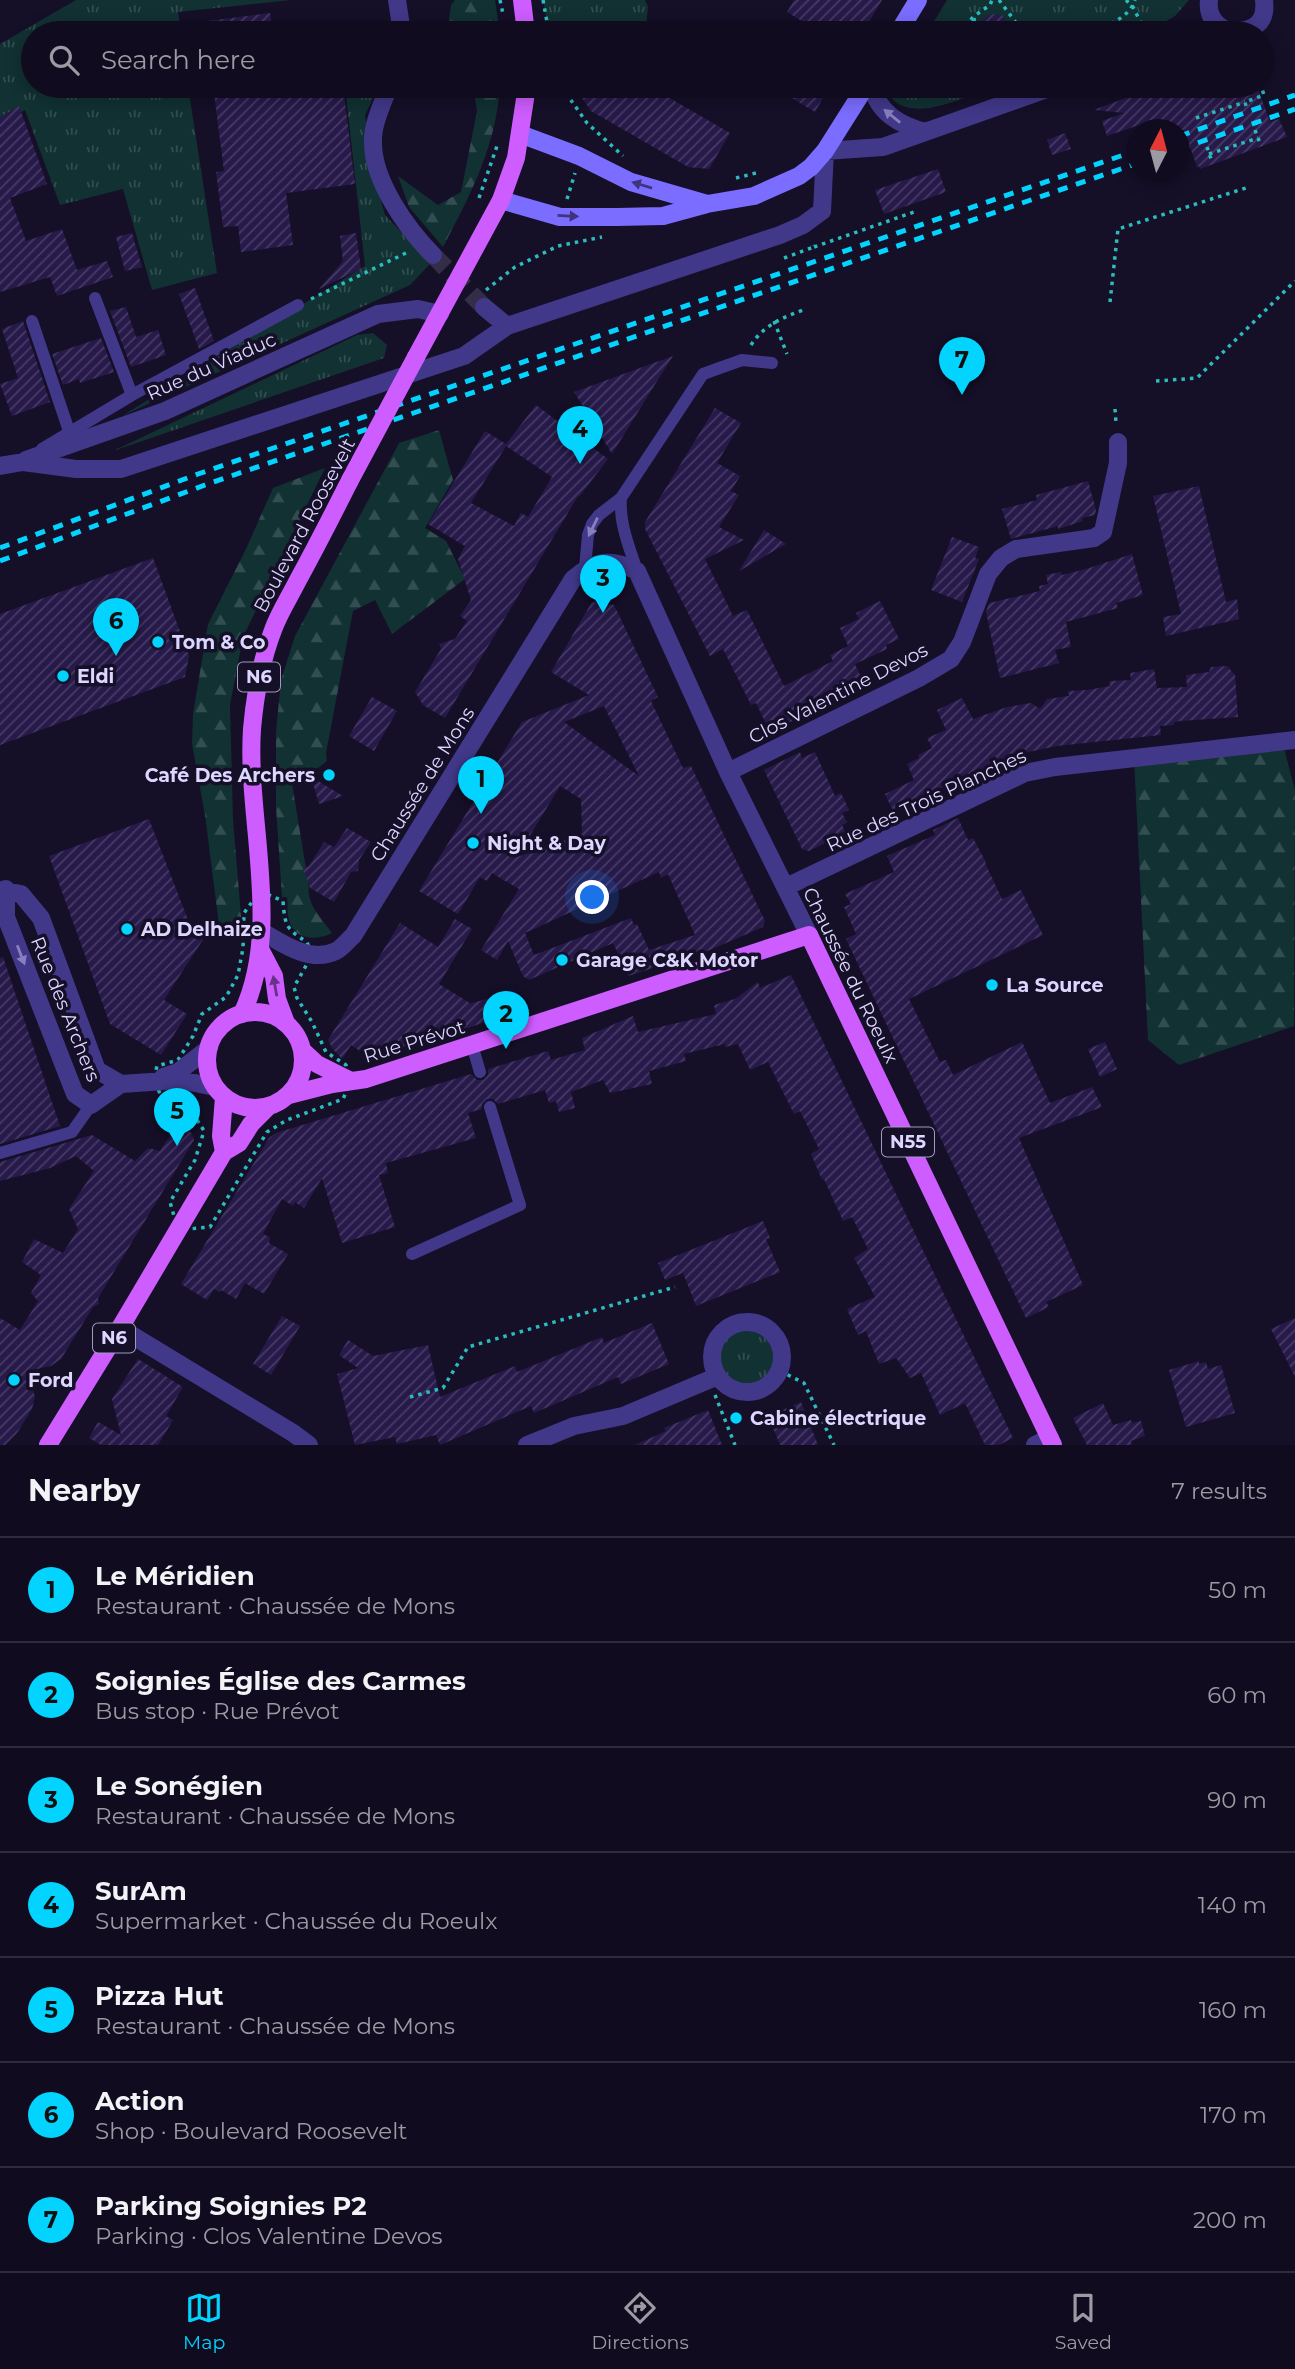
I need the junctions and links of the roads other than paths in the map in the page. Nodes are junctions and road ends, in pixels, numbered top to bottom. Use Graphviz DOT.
graph roads {
  1 [pos="397,0"];
  2 [pos="522,0"];
  3 [pos="918,0"];
  4 [pos="1264,0"];
  5 [pos="400,21"];
  6 [pos="525,21"];
  7 [pos="905,21"];
  8 [pos="1259,21"];
  9 [pos="385,98"];
  10 [pos="525,98"];
  11 [pos="858,98"];
  12 [pos="876,98"];
  13 [pos="1021,98"];
  14 [pos="925,132"];
  15 [pos="520,134"];
  16 [pos="825,151"];
  17 [pos="501,201"];
  18 [pos="707,204"];
  19 [pos="428,250"];
  20 [pos="95,298"];
  21 [pos="481,302"];
  22 [pos="298,305"];
  23 [pos="440,314"];
  24 [pos="32,321"];
  25 [pos="507,327"];
  26 [pos="772,363"];
  27 [pos="132,395"];
  28 [pos="69,431"];
  29 [pos="1118,442"];
  30 [pos="23,461"];
  31 [pos="0,467"];
  32 [pos="0,473"];
  33 [pos="621,498"];
  34 [pos="585,568"];
  35 [pos="637,570"];
  36 [pos="1295,740"];
  37 [pos="729,772"];
  38 [pos="786,887"];
  39 [pos="3,890"];
  40 [pos="261,930"];
  41 [pos="809,935"];
  42 [pos="261,951"];
  43 [pos="242,1014"];
  44 [pos="286,1023"];
  45 [pos="472,1045"];
  46 [pos="209,1048"];
  47 [pos="303,1051"];
  48 [pos="480,1072"];
  49 [pos="153,1081"];
  50 [pos="351,1081"];
  51 [pos="121,1084"];
  52 [pos="220,1092"];
  53 [pos="289,1095"];
  54 [pos="91,1105"];
  55 [pos="269,1106"];
  56 [pos="490,1107"];
  57 [pos="224,1152"];
  58 [pos="0,1153"];
  59 [pos="412,1254"];
  60 [pos="120,1328"];
  61 [pos="714,1378"];
  62 [pos="1046,1443"];
  63 [pos="48,1445"];
  64 [pos="309,1445"];
  65 [pos="527,1445"];
  1 -- 5 [label="street"];
  2 -- 6 [label="main road"];
  3 -- 7 [label="street"];
  4 -- 8 [label="street"];
  9 -- 19 [label="street"];
  10 -- 15 [label="main road, N6"];
  11 -- 16 [label="street"];
  14 -- 12 [label="street, one-way"];
  13 -- 14 [label="street"];
  14 -- 16 [label="street"];
  15 -- 17 [label="main road, N6"];
  18 -- 15 [label="street, one-way"];
  16 -- 18 [label="street"];
  16 -- 25 [label="street"];
  17 -- 18 [label="street, one-way"];
  17 -- 23 [label="main road, N6"];
  20 -- 27 [label="lane"];
  21 -- 25 [label="street"];
  22 -- 27 [label="lane"];
  23 -- 30 [label="street, Rue du Viaduc"];
  23 -- 40 [label="main road, Boulevard Roosevelt / N6, bridge"];
  24 -- 28 [label="lane"];
  25 -- 30 [label="street"];
  26 -- 33 [label="lane"];
  27 -- 28 [label="lane"];
  28 -- 30 [label="lane"];
  29 -- 37 [label="street, Clos Valentine Devos"];
  30 -- 31 [label="street"];
  30 -- 32 [label="street, Rue du Viaduc"];
  33 -- 34 [label="lane, one-way"];
  33 -- 35 [label="lane"];
  34 -- 35 [label="street"];
  34 -- 40 [label="street, Chaussée de Mons"];
  35 -- 37 [label="street, Chaussée du Roeulx"];
  36 -- 38 [label="street, Rue des Trois Planches"];
  37 -- 38 [label="street, Chaussée du Roeulx"];
  38 -- 41 [label="street, Chaussée du Roeulx"];
  39 -- 51 [label="street, Rue des Archers"];
  39 -- 54 [label="street, Rue des Archers, one-way"];
  40 -- 42 [label="main road, Boulevard Roosevelt / N6"];
  41 -- 45 [label="main road, Rue Prévot"];
  41 -- 62 [label="main road, Chaussée du Roeulx / N55"];
  42 -- 43 [label="main road, Boulevard Roosevelt / N6"];
  44 -- 42 [label="main road, Boulevard Roosevelt / N6, one-way"];
  43 -- 44 [label="main road"];
  43 -- 46 [label="main road"];
  44 -- 47 [label="main road"];
  45 -- 48 [label="lane"];
  45 -- 50 [label="main road, Rue Prévot"];
  46 -- 49 [label="street"];
  46 -- 52 [label="main road"];
  47 -- 50 [label="main road"];
  47 -- 53 [label="main road"];
  49 -- 51 [label="street, Rue des Archers"];
  49 -- 52 [label="street"];
  50 -- 53 [label="main road, Rue Prévot"];
  51 -- 54 [label="street, Rue des Archers"];
  52 -- 55 [label="main road"];
  52 -- 57 [label="main road"];
  53 -- 55 [label="main road"];
  54 -- 58 [label="lane"];
  55 -- 57 [label="main road, N6"];
  56 -- 59 [label="lane"];
  57 -- 60 [label="main road, N6"];
  60 -- 63 [label="main road, N6"];
  60 -- 64 [label="street"];
  61 -- 61 [label="street"];
  61 -- 65 [label="street"];
}
